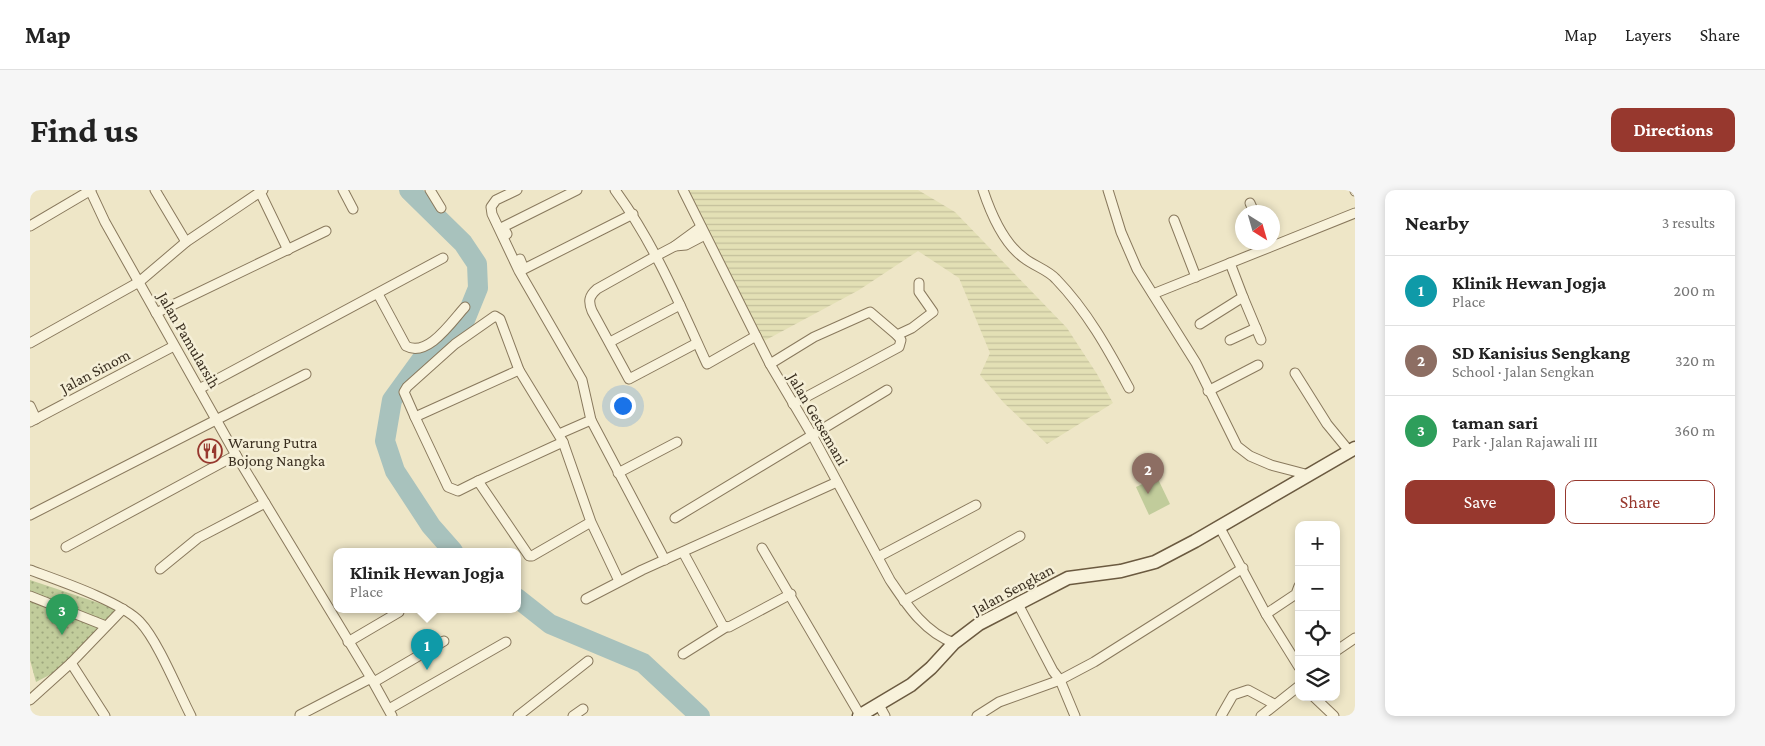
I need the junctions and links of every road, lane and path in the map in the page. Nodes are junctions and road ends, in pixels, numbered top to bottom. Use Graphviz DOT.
graph roads {
  1 [pos="91,190"];
  2 [pos="155,190"];
  3 [pos="343,190"];
  4 [pos="430,190"];
  5 [pos="517,190"];
  6 [pos="577,190"];
  7 [pos="615,190"];
  8 [pos="682,190"];
  9 [pos="983,190"];
  10 [pos="1108,190"];
  11 [pos="262,191"];
  12 [pos="504,192"];
  13 [pos="441,208"];
  14 [pos="353,209"];
  15 [pos="1355,213"];
  16 [pos="633,214"];
  17 [pos="1174,220"];
  18 [pos="30,226"];
  19 [pos="326,231"];
  20 [pos="703,231"];
  21 [pos="1280,241"];
  22 [pos="186,242"];
  23 [pos="288,250"];
  24 [pos="1257,250"];
  25 [pos="656,256"];
  26 [pos="443,258"];
  27 [pos="1230,263"];
  28 [pos="1196,276"];
  29 [pos="138,282"];
  30 [pos="919,284"];
  31 [pos="378,294"];
  32 [pos="1153,294"];
  33 [pos="1243,297"];
  34 [pos="680,305"];
  35 [pos="465,308"];
  36 [pos="156,313"];
  37 [pos="1200,324"];
  38 [pos="1256,328"];
  39 [pos="897,335"];
  40 [pos="756,336"];
  41 [pos="1230,340"];
  42 [pos="1261,340"];
  43 [pos="610,342"];
  44 [pos="30,343"];
  45 [pos="698,343"];
  46 [pos="174,346"];
  47 [pos="770,364"];
  48 [pos="1258,365"];
  49 [pos="519,370"];
  50 [pos="306,374"];
  51 [pos="1295,374"];
  52 [pos="1129,388"];
  53 [pos="199,389"];
  54 [pos="888,390"];
  55 [pos="1208,391"];
  56 [pos="793,404"];
  57 [pos="30,406"];
  58 [pos="415,417"];
  59 [pos="216,418"];
  60 [pos="591,420"];
  61 [pos="33,421"];
  62 [pos="812,435"];
  63 [pos="561,438"];
  64 [pos="677,442"];
  65 [pos="1352,450"];
  66 [pos="236,455"];
  67 [pos="618,473"];
  68 [pos="1309,475"];
  69 [pos="478,481"];
  70 [pos="837,482"];
  71 [pos="265,502"];
  72 [pos="976,505"];
  73 [pos="30,515"];
  74 [pos="675,518"];
  75 [pos="591,522"];
  76 [pos="1220,526"];
  77 [pos="1020,536"];
  78 [pos="66,547"];
  79 [pos="762,548"];
  80 [pos="683,552"];
  81 [pos="878,557"];
  82 [pos="665,560"];
  83 [pos="1243,568"];
  84 [pos="30,570"];
  85 [pos="160,570"];
  86 [pos="619,581"];
  87 [pos="791,594"];
  88 [pos="1295,595"];
  89 [pos="30,596"];
  90 [pos="586,599"];
  91 [pos="904,601"];
  92 [pos="1018,604"];
  93 [pos="123,609"];
  94 [pos="397,613"];
  95 [pos="1266,614"];
  96 [pos="106,626"];
  97 [pos="726,627"];
  98 [pos="1355,638"];
  99 [pos="444,641"];
  100 [pos="348,642"];
  101 [pos="506,642"];
  102 [pos="954,643"];
  103 [pos="1340,648"];
  104 [pos="683,654"];
  105 [pos="588,661"];
  106 [pos="1295,661"];
  107 [pos="71,662"];
  108 [pos="372,680"];
  109 [pos="1060,680"];
  110 [pos="1295,689"];
  111 [pos="30,700"];
  112 [pos="1318,701"];
  113 [pos="1274,704"];
  114 [pos="583,709"];
  115 [pos="882,711"];
  116 [pos="390,712"];
  117 [pos="300,715"];
  118 [pos="104,716"];
  119 [pos="190,716"];
  120 [pos="518,716"];
  121 [pos="573,716"];
  122 [pos="859,716"];
  123 [pos="977,716"];
  124 [pos="1075,716"];
  125 [pos="1221,716"];
  126 [pos="1261,716"];
  127 [pos="1334,716"];
  1 -- 18 [label="street"];
  1 -- 29 [label="street, Jalan Pamularsih"];
  2 -- 22 [label="street"];
  3 -- 14 [label="street"];
  4 -- 13 [label="street"];
  5 -- 12 [label="street"];
  6 -- 16 [label="street"];
  7 -- 16 [label="street"];
  8 -- 20 [label="street, Jalan Getsemani"];
  9 -- 52 [label="street"];
  10 -- 32 [label="street"];
  11 -- 22 [label="street"];
  11 -- 23 [label="street"];
  12 -- 60 [label="street"];
  15 -- 21 [label="street"];
  16 -- 25 [label="street"];
  17 -- 28 [label="street"];
  19 -- 23 [label="street"];
  20 -- 25 [label="street"];
  20 -- 40 [label="street, Jalan Getsemani"];
  22 -- 29 [label="street"];
  23 -- 36 [label="street"];
  24 -- 27 [label="street"];
  25 -- 34 [label="street"];
  25 -- 43 [label="street"];
  26 -- 31 [label="street"];
  27 -- 28 [label="street"];
  27 -- 33 [label="street"];
  28 -- 32 [label="street"];
  29 -- 36 [label="street, Jalan Pamularsih"];
  29 -- 44 [label="street"];
  30 -- 39 [label="street"];
  31 -- 35 [label="street"];
  31 -- 53 [label="street"];
  32 -- 55 [label="street"];
  33 -- 37 [label="street"];
  33 -- 38 [label="street"];
  34 -- 43 [label="street"];
  34 -- 45 [label="street"];
  36 -- 46 [label="street, Jalan Pamularsih"];
  38 -- 41 [label="street"];
  38 -- 42 [label="street"];
  39 -- 47 [label="street"];
  39 -- 56 [label="street"];
  40 -- 45 [label="street"];
  40 -- 47 [label="street, Jalan Getsemani"];
  43 -- 45 [label="street"];
  46 -- 53 [label="street, Jalan Pamularsih"];
  46 -- 61 [label="street, Jalan Sinom"];
  47 -- 56 [label="street, Jalan Getsemani"];
  48 -- 55 [label="street"];
  49 -- 58 [label="street"];
  49 -- 58 [label="street"];
  49 -- 63 [label="street"];
  50 -- 59 [label="street"];
  51 -- 65 [label="street"];
  53 -- 59 [label="street, Jalan Pamularsih"];
  54 -- 62 [label="street"];
  55 -- 68 [label="street"];
  56 -- 62 [label="street, Jalan Getsemani"];
  57 -- 61 [label="street"];
  58 -- 69 [label="street"];
  59 -- 66 [label="street, Jalan Pamularsih"];
  59 -- 73 [label="street"];
  60 -- 63 [label="street"];
  60 -- 67 [label="street"];
  62 -- 70 [label="street, Jalan Getsemani"];
  62 -- 74 [label="street"];
  63 -- 69 [label="street"];
  63 -- 75 [label="street"];
  64 -- 67 [label="street"];
  65 -- 68 [label="main road, Jalan Sengkan"];
  66 -- 71 [label="street, Jalan Pamularsih"];
  66 -- 78 [label="street"];
  67 -- 82 [label="street"];
  68 -- 76 [label="main road, Jalan Sengkan"];
  69 -- 75 [label="street"];
  70 -- 80 [label="street"];
  70 -- 81 [label="street, Jalan Getsemani"];
  71 -- 85 [label="street"];
  71 -- 100 [label="street, Jalan Pamularsih"];
  72 -- 81 [label="street"];
  75 -- 86 [label="street"];
  76 -- 83 [label="street"];
  76 -- 92 [label="main road, Jalan Sengkan"];
  77 -- 91 [label="street"];
  79 -- 87 [label="street"];
  80 -- 82 [label="street"];
  80 -- 97 [label="street"];
  81 -- 91 [label="street, Jalan Getsemani"];
  82 -- 86 [label="street"];
  83 -- 95 [label="street"];
  83 -- 109 [label="street"];
  84 -- 93 [label="street"];
  86 -- 90 [label="street"];
  87 -- 97 [label="street"];
  87 -- 122 [label="street"];
  88 -- 95 [label="street"];
  89 -- 96 [label="street"];
  91 -- 102 [label="street, Jalan Getsemani"];
  92 -- 102 [label="main road, Jalan Sengkan"];
  92 -- 109 [label="street"];
  93 -- 96 [label="street"];
  93 -- 119 [label="street"];
  94 -- 100 [label="street"];
  95 -- 106 [label="street"];
  96 -- 107 [label="street"];
  97 -- 104 [label="street"];
  98 -- 103 [label="street"];
  99 -- 108 [label="street"];
  100 -- 108 [label="street, Jalan Pamularsih"];
  101 -- 116 [label="street"];
  102 -- 115 [label="main road, Jalan Sengkan"];
  105 -- 120 [label="street"];
  107 -- 111 [label="street"];
  107 -- 118 [label="street"];
  108 -- 116 [label="street, Jalan Pamularsih"];
  108 -- 117 [label="street"];
  109 -- 123 [label="street"];
  109 -- 124 [label="street"];
  110 -- 113 [label="street"];
  112 -- 127 [label="street"];
  113 -- 125 [label="street"];
  113 -- 126 [label="street"];
  114 -- 121 [label="street"];
  115 -- 122 [label="main road, Jalan Sengkan"];
}
